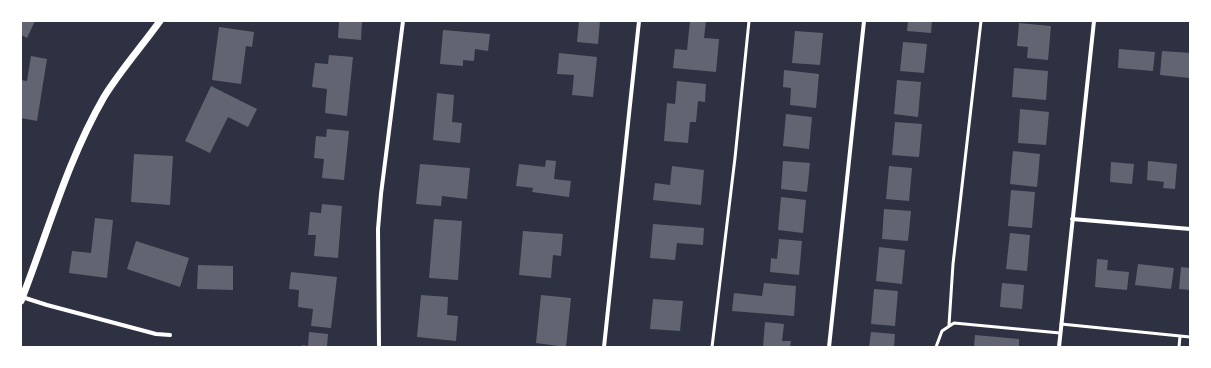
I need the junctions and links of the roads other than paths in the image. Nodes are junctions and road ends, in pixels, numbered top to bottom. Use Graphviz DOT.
graph roads {
  1 [pos="160,21"];
  2 [pos="403,21"];
  3 [pos="639,21"];
  4 [pos="749,21"];
  5 [pos="864,21"];
  6 [pos="981,21"];
  7 [pos="1094,21"];
  8 [pos="1072,219"];
  9 [pos="1190,229"];
  10 [pos="22,299"];
  11 [pos="1061,324"];
  12 [pos="949,325"];
  13 [pos="1060,333"];
  14 [pos="170,335"];
  15 [pos="1180,336"];
  16 [pos="1190,337"];
  17 [pos="379,347"];
  18 [pos="604,347"];
  19 [pos="712,347"];
  20 [pos="829,347"];
  21 [pos="936,347"];
  22 [pos="1059,347"];
  23 [pos="1179,347"];
  1 -- 10 [label="street"];
  2 -- 17 [label="street"];
  3 -- 18 [label="street"];
  4 -- 19 [label="lane"];
  5 -- 20 [label="street"];
  6 -- 12 [label="lane"];
  7 -- 8 [label="street"];
  8 -- 9 [label="street"];
  8 -- 11 [label="street"];
  10 -- 14 [label="street"];
  11 -- 13 [label="street"];
  11 -- 15 [label="lane"];
  12 -- 13 [label="lane"];
  12 -- 21 [label="lane"];
  13 -- 22 [label="street"];
  15 -- 16 [label="lane"];
  15 -- 23 [label="lane"];
}
